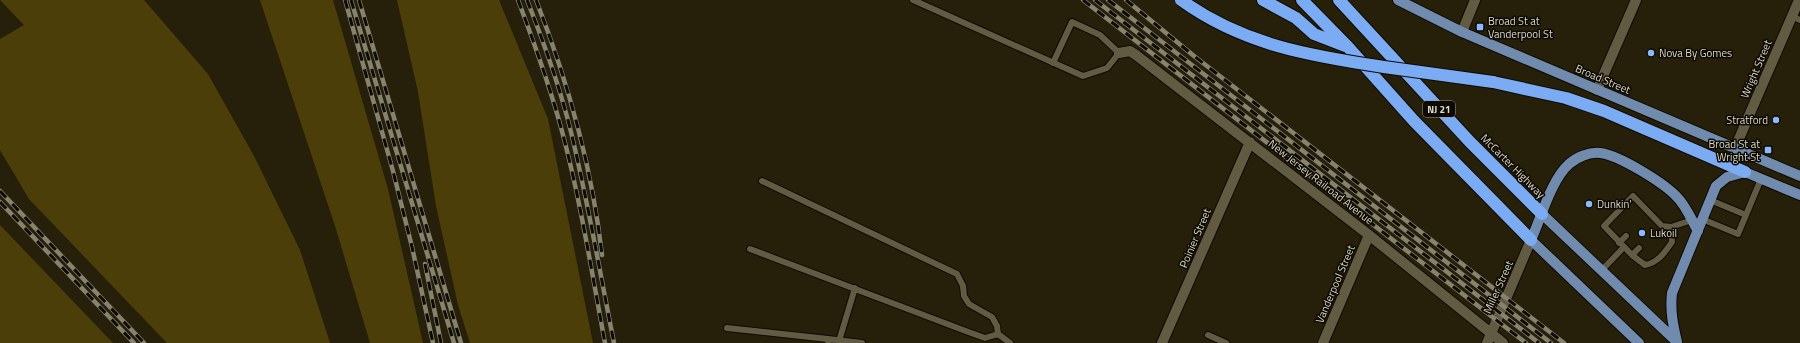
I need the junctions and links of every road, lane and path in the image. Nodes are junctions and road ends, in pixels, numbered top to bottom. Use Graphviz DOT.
graph roads {
  1 [pos="913,0"];
  2 [pos="1181,0"];
  3 [pos="1263,0"];
  4 [pos="1302,0"];
  5 [pos="1339,0"];
  6 [pos="1398,0"];
  7 [pos="1475,0"];
  8 [pos="1636,0"];
  9 [pos="1799,0"];
  10 [pos="1796,18"];
  11 [pos="1462,32"];
  12 [pos="1348,47"];
  13 [pos="1119,53"];
  14 [pos="1053,62"];
  15 [pos="1597,90"];
  16 [pos="1250,142"];
  17 [pos="1735,148"];
  18 [pos="1744,172"];
  19 [pos="1800,176"];
  20 [pos="1761,179"];
  21 [pos="762,181"];
  22 [pos="1800,195"];
  23 [pos="1710,200"];
  24 [pos="1542,214"];
  25 [pos="1746,215"];
  26 [pos="1697,220"];
  27 [pos="1671,227"];
  28 [pos="1369,235"];
  29 [pos="1626,236"];
  30 [pos="1531,240"];
  31 [pos="1622,245"];
  32 [pos="750,248"];
  33 [pos="1639,248"];
  34 [pos="1632,255"];
  35 [pos="1601,271"];
  36 [pos="855,288"];
  37 [pos="727,328"];
  38 [pos="998,334"];
  39 [pos="1208,335"];
  40 [pos="1489,339"];
  41 [pos="839,340"];
  42 [pos="828,341"];
  43 [pos="862,343"];
  44 [pos="1010,343"];
  45 [pos="1162,343"];
  46 [pos="1226,343"];
  47 [pos="1323,343"];
  48 [pos="1503,343"];
  49 [pos="1639,343"];
  50 [pos="1677,343"];
  1 -- 14 [label="lane"];
  2 -- 18 [label="highway, bridge"];
  3 -- 12 [label="highway"];
  4 -- 12 [label="highway, NJ 21"];
  5 -- 24 [label="highway, McCarter Highway / NJ 21"];
  6 -- 11 [label="main road, Broad Street"];
  7 -- 11 [label="street"];
  8 -- 15 [label="street"];
  9 -- 10 [label="street, Wright Street"];
  10 -- 17 [label="street, Wright Street"];
  11 -- 15 [label="main road, Broad Street"];
  12 -- 30 [label="highway, NJ 21"];
  13 -- 14 [label="lane"];
  13 -- 14 [label="lane"];
  13 -- 16 [label="street, New Jersey Railroad Avenue"];
  15 -- 17 [label="main road, Broad Street"];
  16 -- 28 [label="street, New Jersey Railroad Avenue"];
  16 -- 45 [label="street, Poinier Street"];
  17 -- 19 [label="main road, Broad Street"];
  18 -- 20 [label="main road"];
  18 -- 23 [label="main road"];
  20 -- 22 [label="main road"];
  20 -- 25 [label="lane"];
  21 -- 38 [label="lane"];
  23 -- 25 [label="lane"];
  23 -- 26 [label="main road"];
  24 -- 26 [label="main road"];
  24 -- 30 [label="main road"];
  24 -- 35 [label="main road, McCarter Highway / NJ 21"];
  25 -- 26 [label="lane"];
  26 -- 27 [label="lane"];
  26 -- 50 [label="main road"];
  27 -- 31 [label="lane"];
  27 -- 34 [label="lane"];
  28 -- 40 [label="street, New Jersey Railroad Avenue"];
  28 -- 47 [label="street, Vanderpool Street"];
  29 -- 31 [label="lane"];
  30 -- 40 [label="street, Miller Street"];
  30 -- 49 [label="main road, NJ 21"];
  31 -- 34 [label="lane"];
  31 -- 35 [label="lane"];
  32 -- 36 [label="lane"];
  33 -- 34 [label="lane"];
  35 -- 50 [label="main road, McCarter Highway / NJ 21"];
  36 -- 38 [label="lane"];
  36 -- 41 [label="lane"];
  37 -- 42 [label="lane"];
  38 -- 44 [label="lane"];
  39 -- 46 [label="lane"];
  40 -- 48 [label="street, New Jersey Railroad Avenue"];
  41 -- 42 [label="lane"];
  41 -- 43 [label="lane"];
}
